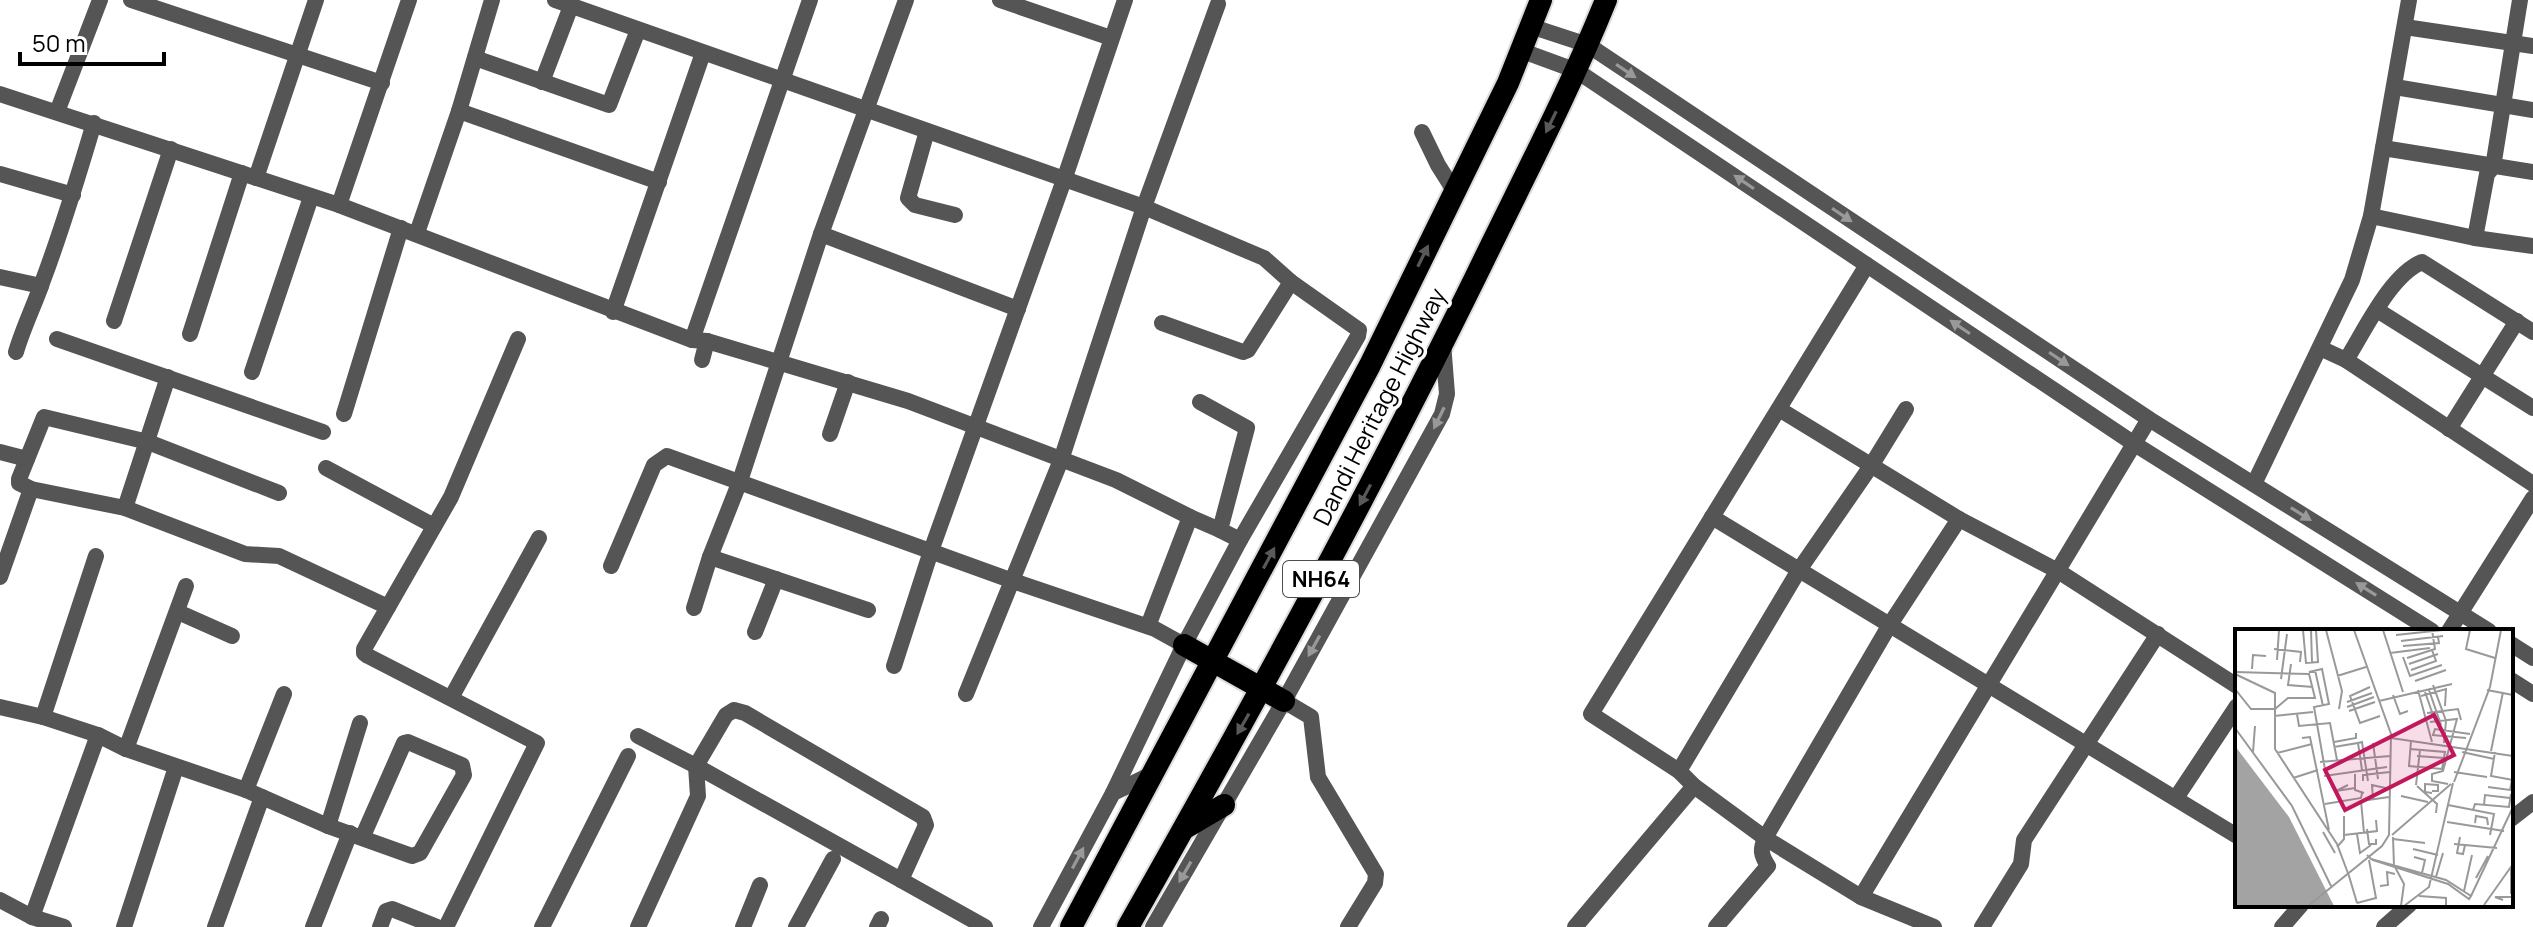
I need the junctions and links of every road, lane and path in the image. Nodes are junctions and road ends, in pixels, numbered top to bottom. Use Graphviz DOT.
graph roads {
  1 [pos="100,0"];
  2 [pos="131,0"];
  3 [pos="316,0"];
  4 [pos="409,0"];
  5 [pos="492,0"];
  6 [pos="810,0"];
  7 [pos="906,0"];
  8 [pos="1000,0"];
  9 [pos="1125,0"];
  10 [pos="1541,0"];
  11 [pos="1606,0"];
  12 [pos="2409,0"];
  13 [pos="2520,0"];
  14 [pos="563,3"];
  15 [pos="1218,4"];
  16 [pos="1530,26"];
  17 [pos="2405,27"];
  18 [pos="638,30"];
  19 [pos="1111,38"];
  20 [pos="2512,43"];
  21 [pos="1588,45"];
  22 [pos="2533,46"];
  23 [pos="1520,50"];
  24 [pos="703,53"];
  25 [pos="299,55"];
  26 [pos="475,58"];
  27 [pos="1577,71"];
  28 [pos="783,80"];
  29 [pos="542,82"];
  30 [pos="382,83"];
  31 [pos="2395,87"];
  32 [pos="0,94"];
  33 [pos="2503,105"];
  34 [pos="867,110"];
  35 [pos="2533,110"];
  36 [pos="459,111"];
  37 [pos="57,112"];
  38 [pos="1703,122"];
  39 [pos="94,123"];
  40 [pos="927,131"];
  41 [pos="1422,132"];
  42 [pos="1689,146"];
  43 [pos="2383,148"];
  44 [pos="171,149"];
  45 [pos="2493,167"];
  46 [pos="2533,172"];
  47 [pos="0,174"];
  48 [pos="249,175"];
  49 [pos="1064,180"];
  50 [pos="659,182"];
  51 [pos="73,195"];
  52 [pos="311,197"];
  53 [pos="1450,201"];
  54 [pos="339,205"];
  55 [pos="1144,207"];
  56 [pos="955,215"];
  57 [pos="2371,216"];
  58 [pos="409,231"];
  59 [pos="821,234"];
  60 [pos="2475,238"];
  61 [pos="2533,246"];
  62 [pos="1867,265"];
  63 [pos="0,277"];
  64 [pos="1295,284"];
  65 [pos="41,286"];
  66 [pos="1018,309"];
  67 [pos="2377,310"];
  68 [pos="613,312"];
  69 [pos="114,321"];
  70 [pos="2517,321"];
  71 [pos="1162,323"];
  72 [pos="2533,332"];
  73 [pos="190,334"];
  74 [pos="1447,334"];
  75 [pos="57,339"];
  76 [pos="518,339"];
  77 [pos="699,341"];
  78 [pos="2320,348"];
  79 [pos="16,352"];
  80 [pos="702,360"];
  81 [pos="2346,360"];
  82 [pos="778,363"];
  83 [pos="252,372"];
  84 [pos="168,377"];
  85 [pos="2483,378"];
  86 [pos="848,382"];
  87 [pos="1200,402"];
  88 [pos="2533,408"];
  89 [pos="1779,409"];
  90 [pos="1906,409"];
  91 [pos="344,414"];
  92 [pos="2149,419"];
  93 [pos="975,426"];
  94 [pos="2449,429"];
  95 [pos="323,432"];
  96 [pos="830,434"];
  97 [pos="148,442"];
  98 [pos="2133,443"];
  99 [pos="0,452"];
  100 [pos="27,459"];
  101 [pos="1061,460"];
  102 [pos="1871,466"];
  103 [pos="326,468"];
  104 [pos="740,481"];
  105 [pos="2254,484"];
  106 [pos="2533,484"];
  107 [pos="31,489"];
  108 [pos="279,493"];
  109 [pos="2533,498"];
  110 [pos="125,508"];
  111 [pos="1190,517"];
  112 [pos="1712,517"];
  113 [pos="1959,519"];
  114 [pos="434,526"];
  115 [pos="1220,530"];
  116 [pos="539,538"];
  117 [pos="1240,540"];
  118 [pos="931,551"];
  119 [pos="96,556"];
  120 [pos="710,557"];
  121 [pos="611,566"];
  122 [pos="1799,570"];
  123 [pos="2058,571"];
  124 [pos="0,577"];
  125 [pos="776,579"];
  126 [pos="1013,581"];
  127 [pos="186,586"];
  128 [pos="388,607"];
  129 [pos="694,608"];
  130 [pos="868,610"];
  131 [pos="178,612"];
  132 [pos="2459,612"];
  133 [pos="1148,626"];
  134 [pos="1889,626"];
  135 [pos="2429,629"];
  136 [pos="2450,629"];
  137 [pos="2486,629"];
  138 [pos="755,632"];
  139 [pos="2158,634"];
  140 [pos="232,636"];
  141 [pos="1184,645"];
  142 [pos="2513,645"];
  143 [pos="2533,658"];
  144 [pos="1214,662"];
  145 [pos="894,666"];
  146 [pos="2513,681"];
  147 [pos="1988,683"];
  148 [pos="2235,685"];
  149 [pos="1264,688"];
  150 [pos="284,694"];
  151 [pos="966,694"];
  152 [pos="2533,694"];
  153 [pos="451,698"];
  154 [pos="1284,701"];
  155 [pos="0,707"];
  156 [pos="2235,709"];
  157 [pos="43,717"];
  158 [pos="360,723"];
  159 [pos="98,735"];
  160 [pos="638,736"];
  161 [pos="2086,742"];
  162 [pos="126,749"];
  163 [pos="628,756"];
  164 [pos="696,766"];
  165 [pos="176,767"];
  166 [pos="1679,771"];
  167 [pos="1152,774"];
  168 [pos="1694,786"];
  169 [pos="1113,793"];
  170 [pos="254,794"];
  171 [pos="2176,798"];
  172 [pos="2533,802"];
  173 [pos="1224,805"];
  174 [pos="2513,817"];
  175 [pos="328,826"];
  176 [pos="1184,828"];
  177 [pos="356,835"];
  178 [pos="2235,835"];
  179 [pos="1765,838"];
  180 [pos="833,859"];
  181 [pos="901,880"];
  182 [pos="760,885"];
  183 [pos="1861,897"];
  184 [pos="0,900"];
  185 [pos="2299,907"];
  186 [pos="2407,907"];
  187 [pos="32,917"];
  188 [pos="64,927"];
  189 [pos="124,927"];
  190 [pos="215,927"];
  191 [pos="313,927"];
  192 [pos="380,927"];
  193 [pos="437,927"];
  194 [pos="446,927"];
  195 [pos="542,927"];
  196 [pos="638,927"];
  197 [pos="743,927"];
  198 [pos="796,927"];
  199 [pos="985,927"];
  200 [pos="1041,927"];
  201 [pos="1071,927"];
  202 [pos="1128,927"];
  203 [pos="1153,927"];
  204 [pos="1348,927"];
  205 [pos="1575,927"];
  206 [pos="1716,927"];
  207 [pos="1934,927"];
  208 [pos="1982,927"];
  209 [pos="2282,927"];
  210 [pos="2384,927"];
  1 -- 37 [label="street"];
  2 -- 25 [label="street"];
  3 -- 25 [label="street"];
  4 -- 30 [label="street"];
  5 -- 26 [label="street"];
  6 -- 28 [label="street"];
  7 -- 34 [label="street"];
  8 -- 19 [label="street"];
  9 -- 19 [label="street"];
  10 -- 16 [label="highway, Dandi Heritage Highway / NH64"];
  11 -- 21 [label="highway, Dandi Heritage Highway / NH64"];
  12 -- 17 [label="street"];
  13 -- 20 [label="street"];
  14 -- 18 [label="street"];
  14 -- 29 [label="street"];
  15 -- 55 [label="street"];
  16 -- 21 [label="street"];
  16 -- 23 [label="highway, Dandi Heritage Highway / NH64"];
  17 -- 20 [label="street"];
  17 -- 31 [label="street"];
  18 -- 24 [label="street"];
  18 -- 29 [label="street"];
  19 -- 49 [label="street"];
  20 -- 22 [label="street"];
  20 -- 33 [label="street"];
  21 -- 27 [label="highway, Dandi Heritage Highway / NH64"];
  21 -- 38 [label="street, one-way"];
  23 -- 27 [label="street"];
  23 -- 53 [label="highway, Dandi Heritage Highway / NH64"];
  24 -- 28 [label="street"];
  24 -- 50 [label="street"];
  25 -- 30 [label="street"];
  25 -- 48 [label="street"];
  26 -- 29 [label="street"];
  26 -- 36 [label="street"];
  27 -- 42 [label="street"];
  27 -- 74 [label="highway, Dandi Heritage Highway / NH64, one-way"];
  28 -- 34 [label="street"];
  28 -- 77 [label="street"];
  30 -- 54 [label="street"];
  31 -- 33 [label="street"];
  31 -- 43 [label="street"];
  32 -- 37 [label="street"];
  33 -- 35 [label="street"];
  33 -- 45 [label="street"];
  34 -- 40 [label="street"];
  34 -- 59 [label="street"];
  36 -- 50 [label="street"];
  36 -- 58 [label="street"];
  37 -- 39 [label="street"];
  38 -- 42 [label="street"];
  38 -- 92 [label="street, one-way"];
  39 -- 44 [label="street"];
  39 -- 51 [label="street"];
  40 -- 49 [label="street"];
  40 -- 56 [label="street"];
  41 -- 53 [label="street"];
  62 -- 42 [label="street, one-way"];
  43 -- 45 [label="street"];
  43 -- 57 [label="street"];
  44 -- 48 [label="street"];
  44 -- 69 [label="street"];
  45 -- 46 [label="street"];
  45 -- 60 [label="street"];
  47 -- 51 [label="street"];
  48 -- 52 [label="street"];
  48 -- 73 [label="street"];
  49 -- 55 [label="street"];
  49 -- 66 [label="street"];
  50 -- 68 [label="street"];
  51 -- 65 [label="street"];
  52 -- 54 [label="street"];
  52 -- 83 [label="street"];
  144 -- 53 [label="highway, Dandi Heritage Highway / NH64, one-way"];
  54 -- 58 [label="street"];
  55 -- 64 [label="street"];
  55 -- 101 [label="street"];
  57 -- 60 [label="street"];
  57 -- 78 [label="street"];
  58 -- 68 [label="street"];
  58 -- 91 [label="street"];
  59 -- 66 [label="street"];
  59 -- 82 [label="street"];
  60 -- 61 [label="street"];
  62 -- 89 [label="street"];
  98 -- 62 [label="street, one-way"];
  63 -- 65 [label="street"];
  64 -- 71 [label="street"];
  64 -- 117 [label="street"];
  65 -- 79 [label="street"];
  66 -- 93 [label="street"];
  67 -- 70 [label="street"];
  67 -- 81 [label="street"];
  67 -- 85 [label="street"];
  68 -- 77 [label="street"];
  70 -- 72 [label="street"];
  70 -- 85 [label="street"];
  74 -- 149 [label="highway, Dandi Heritage Highway / NH64, one-way"];
  74 -- 154 [label="street, one-way"];
  75 -- 84 [label="street"];
  76 -- 114 [label="street"];
  77 -- 80 [label="street"];
  77 -- 82 [label="street"];
  78 -- 81 [label="street"];
  78 -- 105 [label="street"];
  81 -- 94 [label="street"];
  82 -- 86 [label="street"];
  82 -- 104 [label="street"];
  84 -- 95 [label="street"];
  84 -- 97 [label="street"];
  85 -- 88 [label="street"];
  85 -- 94 [label="street"];
  86 -- 93 [label="street"];
  86 -- 96 [label="street"];
  87 -- 115 [label="street"];
  89 -- 102 [label="street"];
  89 -- 112 [label="street"];
  90 -- 102 [label="street"];
  92 -- 98 [label="street"];
  92 -- 105 [label="street"];
  93 -- 101 [label="street"];
  93 -- 118 [label="street"];
  94 -- 106 [label="street"];
  97 -- 100 [label="street"];
  97 -- 108 [label="street"];
  97 -- 110 [label="street"];
  98 -- 123 [label="street"];
  135 -- 98 [label="street, one-way"];
  99 -- 100 [label="street"];
  100 -- 107 [label="street"];
  101 -- 111 [label="street"];
  101 -- 126 [label="street"];
  102 -- 113 [label="street"];
  102 -- 122 [label="street"];
  103 -- 114 [label="street"];
  104 -- 118 [label="street"];
  104 -- 120 [label="street"];
  104 -- 121 [label="street"];
  105 -- 132 [label="street, one-way"];
  107 -- 110 [label="street"];
  107 -- 124 [label="street"];
  109 -- 132 [label="street"];
  110 -- 128 [label="street"];
  111 -- 115 [label="street"];
  111 -- 133 [label="street"];
  112 -- 122 [label="street"];
  112 -- 166 [label="street"];
  113 -- 123 [label="street"];
  113 -- 134 [label="street"];
  114 -- 128 [label="street"];
  115 -- 117 [label="street"];
  116 -- 153 [label="street"];
  117 -- 141 [label="street"];
  118 -- 126 [label="street"];
  118 -- 145 [label="street"];
  119 -- 157 [label="street"];
  120 -- 125 [label="street"];
  120 -- 129 [label="street"];
  122 -- 134 [label="street"];
  122 -- 166 [label="street"];
  123 -- 139 [label="street"];
  123 -- 147 [label="street"];
  125 -- 130 [label="street"];
  125 -- 138 [label="street"];
  126 -- 133 [label="street"];
  126 -- 151 [label="street"];
  127 -- 131 [label="street"];
  128 -- 153 [label="street"];
  131 -- 140 [label="street"];
  131 -- 162 [label="street"];
  132 -- 136 [label="street"];
  132 -- 137 [label="street"];
  133 -- 141 [label="street"];
  134 -- 147 [label="street"];
  134 -- 179 [label="street"];
  139 -- 148 [label="street"];
  139 -- 161 [label="street"];
  141 -- 144 [label="highway"];
  141 -- 169 [label="street"];
  142 -- 143 [label="street"];
  144 -- 149 [label="highway"];
  144 -- 167 [label="highway, Dandi Heritage Highway / NH64"];
  146 -- 152 [label="street"];
  147 -- 161 [label="street"];
  147 -- 183 [label="street"];
  149 -- 154 [label="highway"];
  149 -- 176 [label="highway, Dandi Heritage Highway / NH64, one-way"];
  150 -- 170 [label="street"];
  153 -- 194 [label="street"];
  154 -- 173 [label="street"];
  154 -- 204 [label="street"];
  155 -- 157 [label="street"];
  156 -- 171 [label="street"];
  157 -- 159 [label="street"];
  158 -- 175 [label="street"];
  159 -- 162 [label="street"];
  159 -- 187 [label="street"];
  160 -- 164 [label="street"];
  161 -- 171 [label="street"];
  161 -- 208 [label="street"];
  162 -- 165 [label="street"];
  163 -- 195 [label="street"];
  164 -- 181 [label="street"];
  164 -- 181 [label="street"];
  164 -- 196 [label="street"];
  165 -- 170 [label="street"];
  165 -- 189 [label="street"];
  166 -- 168 [label="street"];
  167 -- 169 [label="street"];
  167 -- 201 [label="highway, NH64"];
  168 -- 179 [label="street"];
  168 -- 205 [label="street"];
  200 -- 169 [label="street, one-way"];
  170 -- 175 [label="street"];
  170 -- 190 [label="street"];
  171 -- 178 [label="street"];
  172 -- 174 [label="street"];
  173 -- 176 [label="highway"];
  173 -- 203 [label="street, one-way"];
  175 -- 177 [label="street"];
  176 -- 202 [label="highway, NH64"];
  177 -- 177 [label="street"];
  177 -- 191 [label="street"];
  179 -- 183 [label="street"];
  179 -- 206 [label="street"];
  180 -- 198 [label="street"];
  181 -- 199 [label="street"];
  182 -- 197 [label="street"];
  183 -- 207 [label="street"];
  184 -- 187 [label="street"];
  185 -- 209 [label="street"];
  186 -- 210 [label="street"];
  187 -- 188 [label="street"];
  192 -- 193 [label="street"];
}
